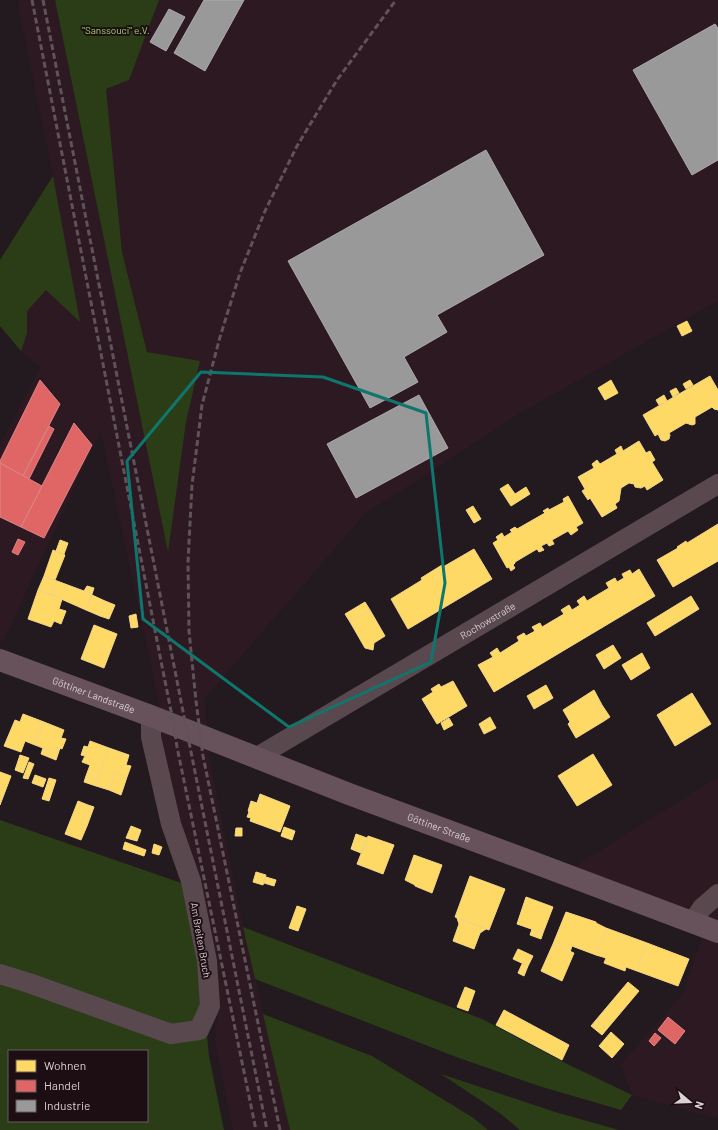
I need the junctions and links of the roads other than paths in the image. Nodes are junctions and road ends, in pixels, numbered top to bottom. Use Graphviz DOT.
graph roads {
  1 [pos="718,484"];
  2 [pos="0,660"];
  3 [pos="151,716"];
  4 [pos="187,731"];
  5 [pos="257,757"];
  6 [pos="718,894"];
  7 [pos="692,923"];
  8 [pos="718,932"];
  9 [pos="0,974"];
  1 -- 5 [label="street, Rochowstraße"];
  2 -- 3 [label="street, Göttiner Landstraße"];
  3 -- 4 [label="street, Göttiner Landstraße"];
  3 -- 9 [label="street, Am Breiten Bruch"];
  4 -- 5 [label="street, Göttiner Straße"];
  5 -- 7 [label="street, Göttiner Straße"];
  6 -- 7 [label="street"];
  7 -- 8 [label="street, Göttiner Straße"];
}
